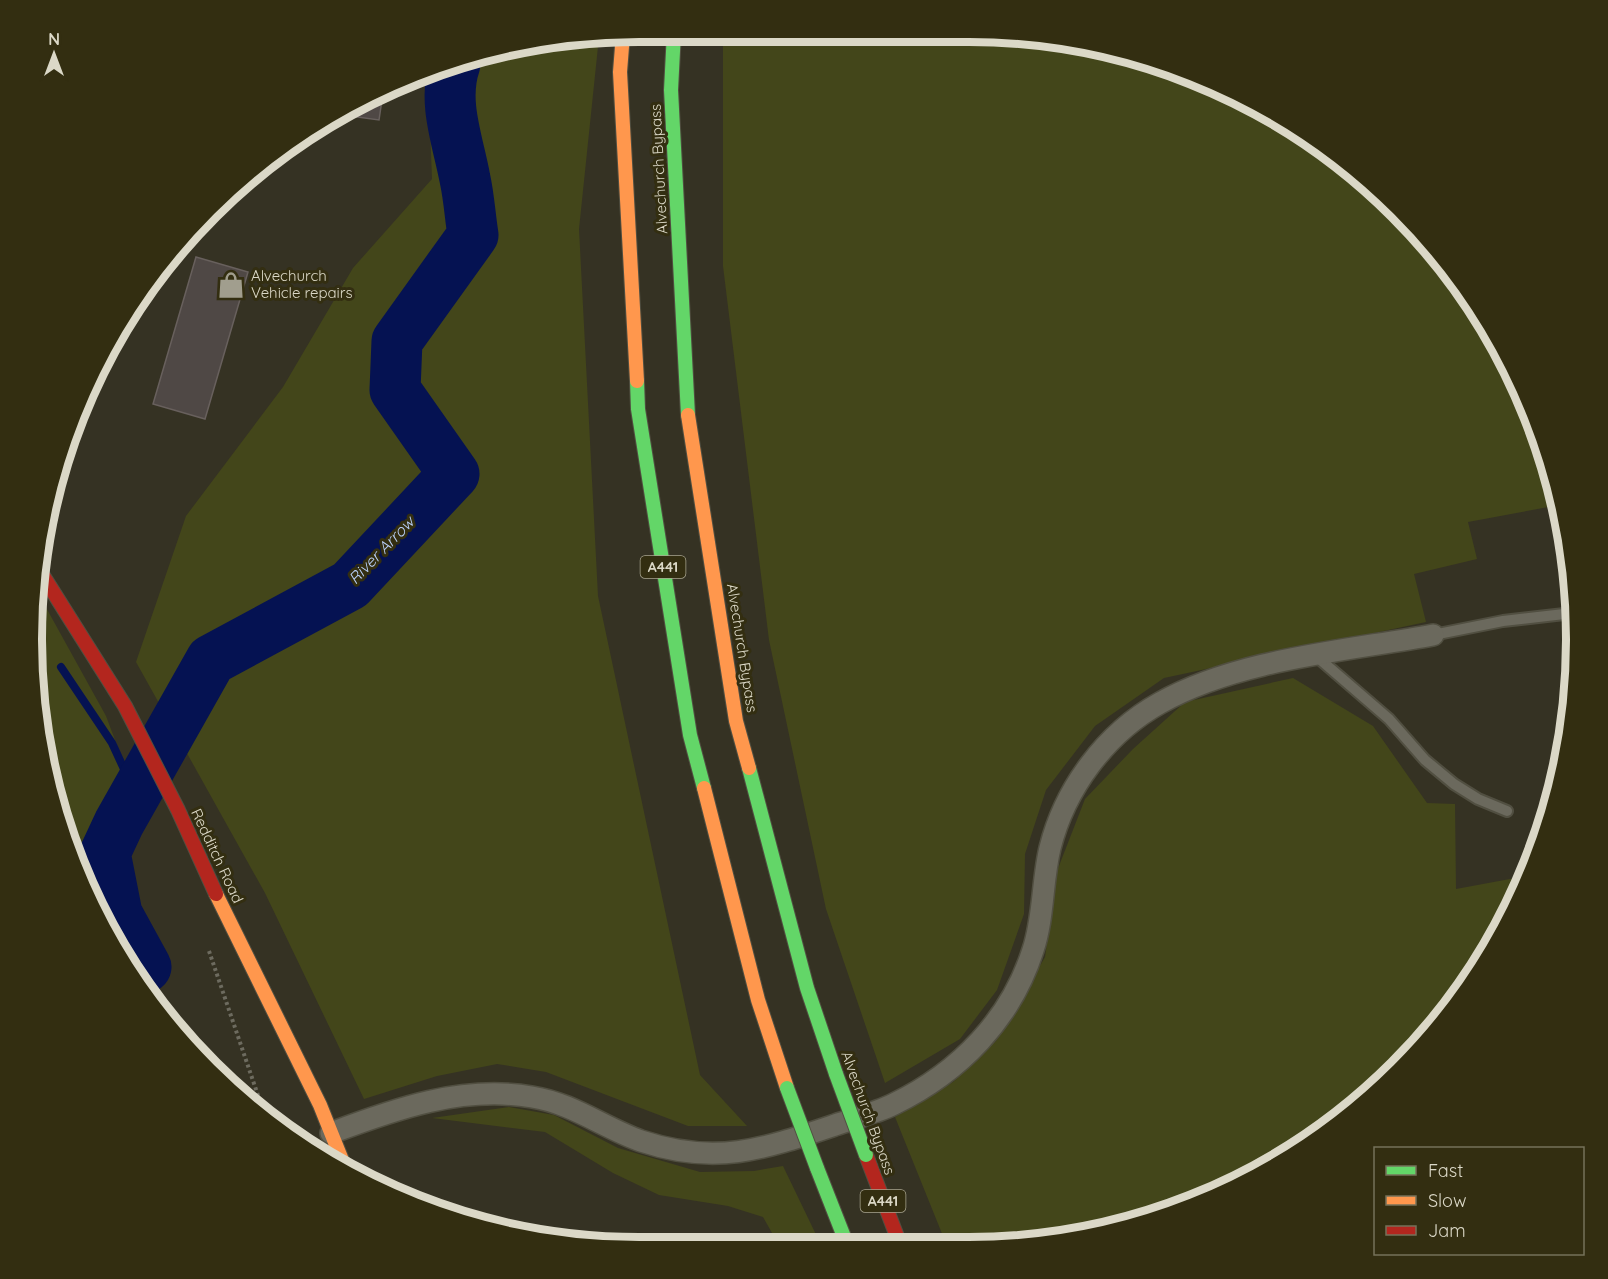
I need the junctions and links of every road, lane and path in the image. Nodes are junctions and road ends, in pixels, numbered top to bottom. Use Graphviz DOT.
graph roads {
  1 [pos="622,42"];
  2 [pos="673,42"];
  3 [pos="45,579"];
  4 [pos="1565,614"];
  5 [pos="1433,634"];
  6 [pos="1316,656"];
  7 [pos="1507,811"];
  8 [pos="331,1133"];
  9 [pos="341,1157"];
  10 [pos="844,1237"];
  11 [pos="898,1237"];
  1 -- 10 [label="main road, A441, bridge"];
  2 -- 11 [label="main road, Alvechurch Bypass / A441, bridge"];
  3 -- 8 [label="main road, Redditch Road"];
  4 -- 5 [label="lane"];
  5 -- 6 [label="street"];
  6 -- 7 [label="lane"];
  6 -- 8 [label="street"];
  8 -- 9 [label="main road, Redditch Road"];
}
